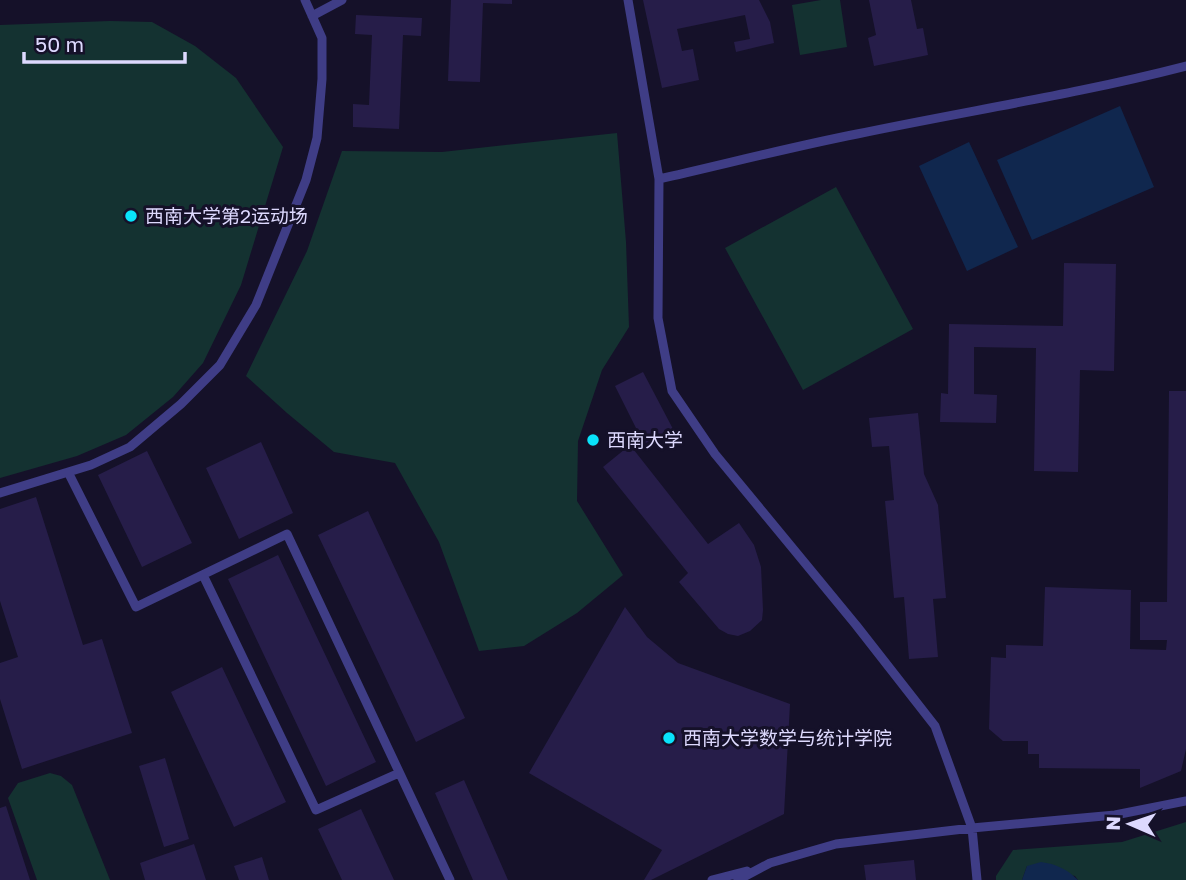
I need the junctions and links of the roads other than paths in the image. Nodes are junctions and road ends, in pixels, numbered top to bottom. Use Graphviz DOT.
graph roads {
  1 [pos="305,0"];
  2 [pos="342,0"];
  3 [pos="628,0"];
  4 [pos="312,16"];
  5 [pos="1186,66"];
  6 [pos="659,179"];
  7 [pos="68,472"];
  8 [pos="0,494"];
  9 [pos="203,575"];
  10 [pos="399,773"];
  11 [pos="1186,801"];
  12 [pos="972,828"];
  13 [pos="762,867"];
  14 [pos="450,880"];
  15 [pos="712,880"];
  16 [pos="738,880"];
  17 [pos="977,880"];
  1 -- 4 [label="lane"];
  2 -- 4 [label="lane"];
  3 -- 6 [label="lane"];
  4 -- 7 [label="lane"];
  5 -- 6 [label="lane"];
  6 -- 12 [label="lane"];
  7 -- 8 [label="lane"];
  7 -- 9 [label="lane"];
  9 -- 10 [label="lane"];
  9 -- 10 [label="lane"];
  10 -- 14 [label="lane"];
  11 -- 12 [label="lane"];
  12 -- 13 [label="lane"];
  12 -- 17 [label="lane"];
  13 -- 15 [label="lane"];
  13 -- 16 [label="lane"];
}
